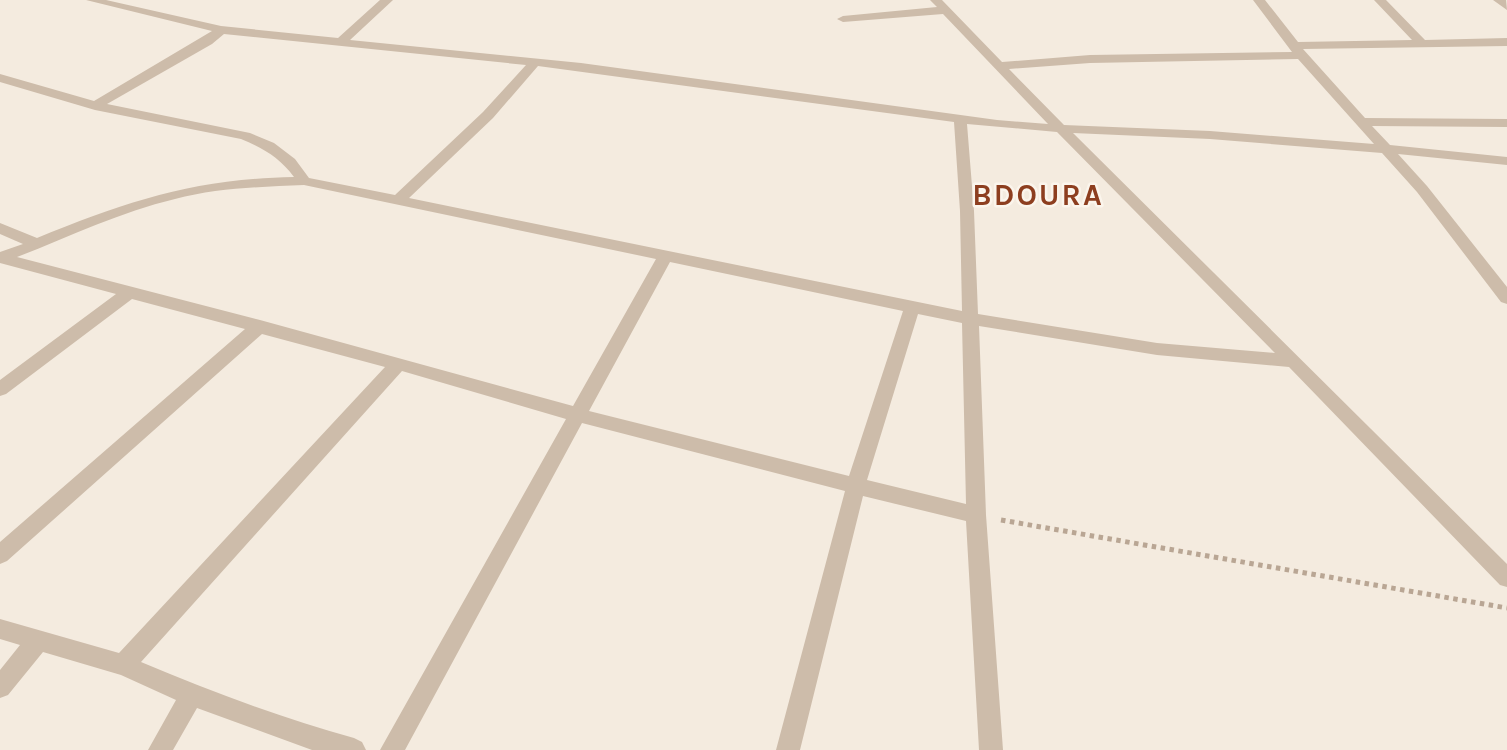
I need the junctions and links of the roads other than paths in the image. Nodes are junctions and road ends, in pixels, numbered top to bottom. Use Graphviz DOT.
graph roads {
  1 [pos="92,0"];
  2 [pos="387,0"];
  3 [pos="1259,0"];
  4 [pos="1381,0"];
  5 [pos="1499,0"];
  6 [pos="941,5"];
  7 [pos="1507,7"];
  8 [pos="843,19"];
  9 [pos="221,30"];
  10 [pos="341,42"];
  11 [pos="1507,42"];
  12 [pos="1420,44"];
  13 [pos="1298,50"];
  14 [pos="535,62"];
  15 [pos="999,66"];
  16 [pos="2,80"];
  17 [pos="95,106"];
  18 [pos="960,119"];
  19 [pos="1363,122"];
  20 [pos="1507,123"];
  21 [pos="1064,131"];
  22 [pos="1385,147"];
  23 [pos="1507,161"];
  24 [pos="304,181"];
  25 [pos="399,200"];
  26 [pos="0,228"];
  27 [pos="37,244"];
  28 [pos="665,257"];
  29 [pos="0,258"];
  30 [pos="130,292"];
  31 [pos="1507,298"];
  32 [pos="912,308"];
  33 [pos="970,319"];
  34 [pos="260,326"];
  35 [pos="1294,360"];
  36 [pos="398,364"];
  37 [pos="0,389"];
  38 [pos="578,414"];
  39 [pos="856,485"];
  40 [pos="976,515"];
  41 [pos="0,555"];
  42 [pos="1507,578"];
  43 [pos="0,629"];
  44 [pos="38,641"];
  45 [pos="123,665"];
  46 [pos="0,687"];
  47 [pos="192,695"];
  48 [pos="160,750"];
  49 [pos="354,750"];
  50 [pos="392,750"];
  51 [pos="788,750"];
  52 [pos="991,750"];
  1 -- 9 [label="street"];
  2 -- 10 [label="street"];
  3 -- 13 [label="street"];
  4 -- 12 [label="street"];
  5 -- 7 [label="street"];
  6 -- 8 [label="street"];
  6 -- 15 [label="street"];
  9 -- 10 [label="street"];
  9 -- 17 [label="street"];
  10 -- 14 [label="street"];
  11 -- 12 [label="street"];
  12 -- 13 [label="street"];
  13 -- 15 [label="street"];
  13 -- 19 [label="street"];
  14 -- 18 [label="street"];
  14 -- 25 [label="street"];
  15 -- 21 [label="street"];
  16 -- 17 [label="street"];
  17 -- 24 [label="street"];
  18 -- 21 [label="street"];
  18 -- 33 [label="street"];
  19 -- 20 [label="street"];
  19 -- 22 [label="street"];
  21 -- 22 [label="street"];
  21 -- 35 [label="street"];
  22 -- 23 [label="street"];
  22 -- 31 [label="street"];
  24 -- 25 [label="street"];
  24 -- 27 [label="street"];
  25 -- 28 [label="street"];
  26 -- 27 [label="street"];
  27 -- 29 [label="street"];
  28 -- 32 [label="street"];
  28 -- 38 [label="street"];
  29 -- 30 [label="street"];
  30 -- 34 [label="street"];
  30 -- 37 [label="street"];
  32 -- 33 [label="street"];
  32 -- 39 [label="street"];
  33 -- 35 [label="street"];
  33 -- 40 [label="street"];
  34 -- 36 [label="street"];
  34 -- 41 [label="street"];
  35 -- 42 [label="street"];
  36 -- 38 [label="street"];
  36 -- 45 [label="street"];
  38 -- 39 [label="street"];
  38 -- 50 [label="street"];
  39 -- 40 [label="street"];
  39 -- 51 [label="street"];
  40 -- 52 [label="street"];
  43 -- 44 [label="street"];
  44 -- 45 [label="street"];
  44 -- 46 [label="street"];
  45 -- 47 [label="street"];
  47 -- 48 [label="street"];
  47 -- 49 [label="street"];
}
